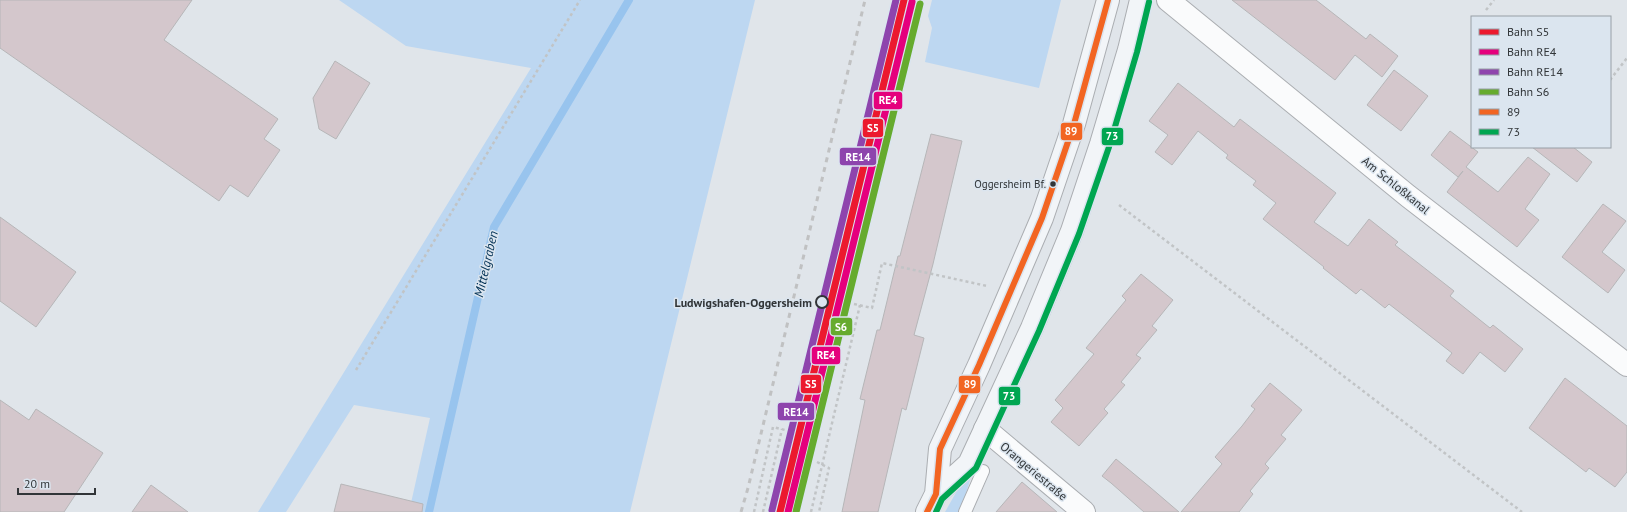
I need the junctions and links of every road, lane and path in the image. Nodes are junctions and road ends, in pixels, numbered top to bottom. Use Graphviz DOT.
graph roads {
  1 [pos="580,0"];
  2 [pos="1108,0"];
  3 [pos="1141,0"];
  4 [pos="1168,0"];
  5 [pos="1494,0"];
  6 [pos="1486,10"];
  7 [pos="1627,58"];
  8 [pos="1611,79"];
  9 [pos="1119,205"];
  10 [pos="1011,291"];
  11 [pos="854,304"];
  12 [pos="860,305"];
  13 [pos="1625,360"];
  14 [pos="356,370"];
  15 [pos="956,414"];
  16 [pos="782,429"];
  17 [pos="984,429"];
  18 [pos="793,432"];
  19 [pos="817,462"];
  20 [pos="822,464"];
  21 [pos="983,472"];
  22 [pos="931,503"];
  23 [pos="754,512"];
  24 [pos="763,512"];
  25 [pos="811,512"];
  26 [pos="819,512"];
  27 [pos="964,512"];
  28 [pos="1084,512"];
  29 [pos="1522,512"];
  1 -- 14 [label="path"];
  2 -- 10 [label="street"];
  3 -- 17 [label="street"];
  4 -- 13 [label="street, Am Schloßkanal"];
  5 -- 6 [label="path"];
  7 -- 8 [label="path"];
  9 -- 29 [label="path"];
  10 -- 12 [label="path"];
  10 -- 15 [label="street"];
  11 -- 12 [label="path"];
  12 -- 20 [label="path"];
  15 -- 17 [label="street"];
  15 -- 22 [label="street"];
  16 -- 18 [label="path"];
  16 -- 23 [label="path"];
  16 -- 24 [label="path"];
  17 -- 22 [label="street"];
  17 -- 28 [label="street, Orangeriestraße"];
  19 -- 20 [label="path"];
  20 -- 25 [label="path"];
  20 -- 26 [label="path"];
  21 -- 27 [label="lane"];
}
